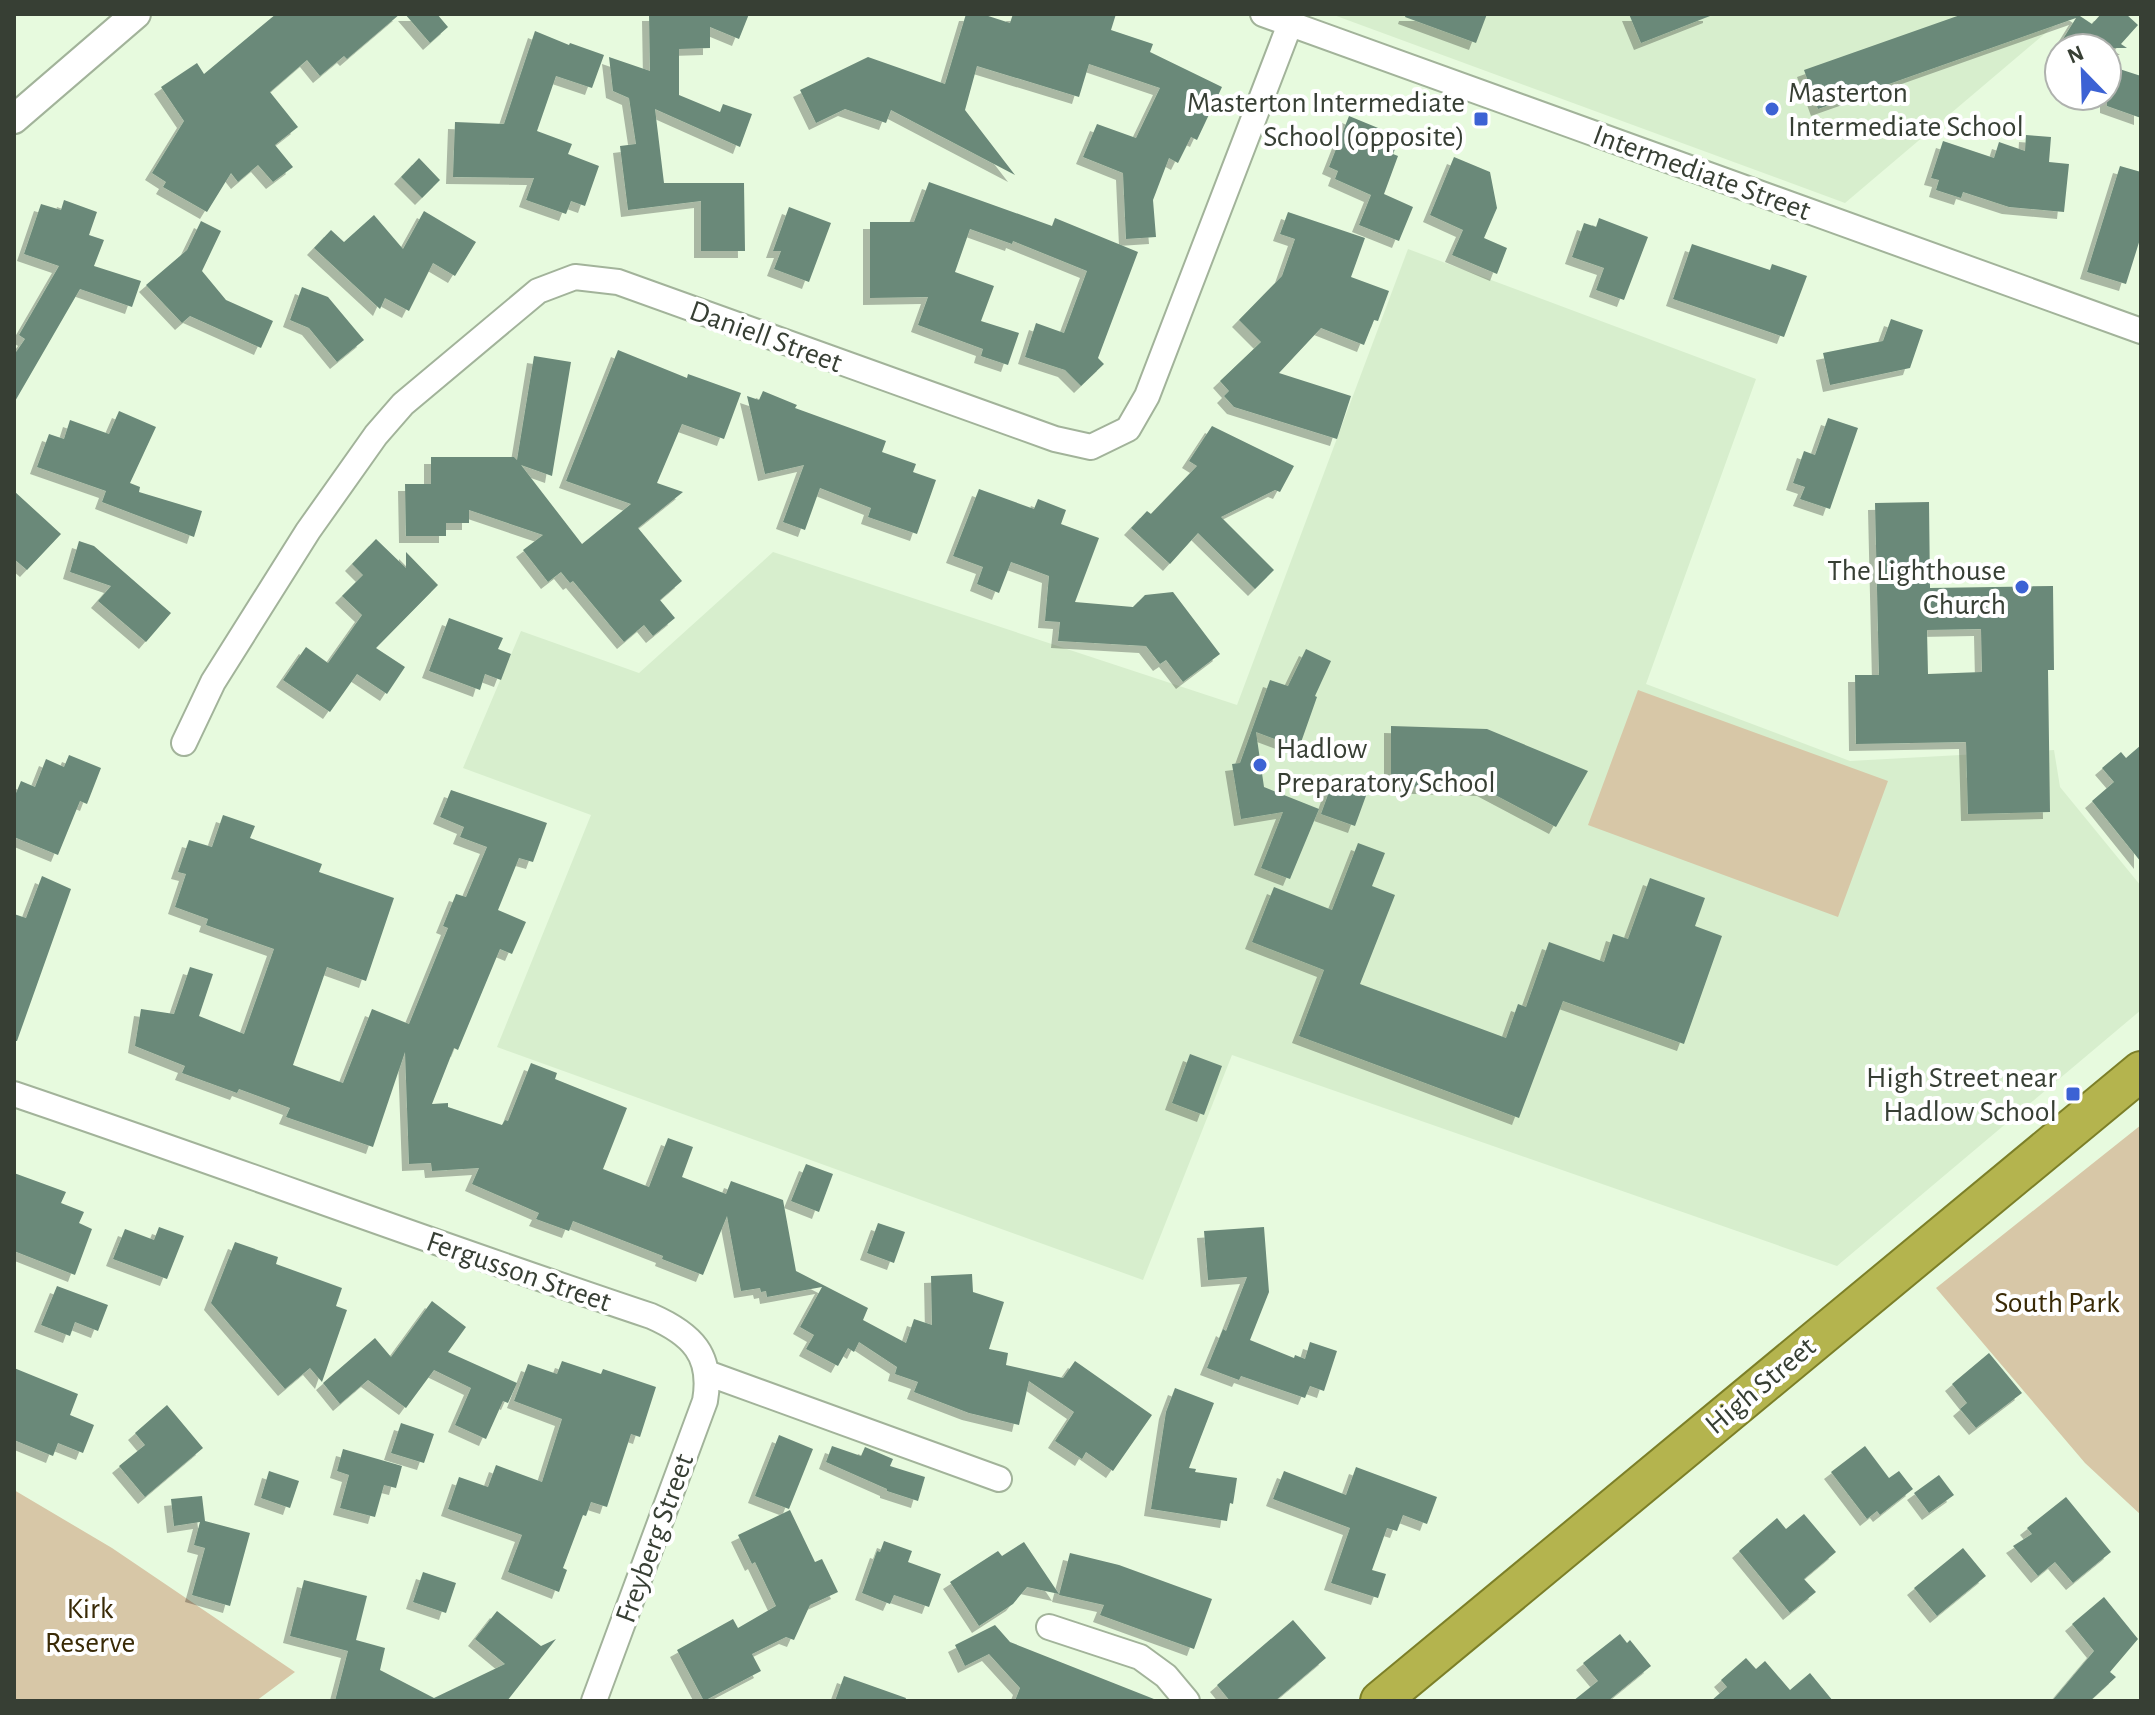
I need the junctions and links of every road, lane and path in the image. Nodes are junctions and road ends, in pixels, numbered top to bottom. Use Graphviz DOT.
graph roads {
  1 [pos="136,14"];
  2 [pos="1263,14"];
  3 [pos="1290,24"];
  4 [pos="14,119"];
  5 [pos="2141,331"];
  6 [pos="184,743"];
  7 [pos="2141,1071"];
  8 [pos="14,1094"];
  9 [pos="707,1373"];
  10 [pos="999,1479"];
  11 [pos="1049,1627"];
  12 [pos="594,1701"];
  13 [pos="1187,1701"];
  14 [pos="1380,1701"];
  1 -- 4 [label="street"];
  2 -- 3 [label="street, Intermediate Street"];
  3 -- 5 [label="street, Intermediate Street"];
  3 -- 6 [label="street, Daniell Street"];
  7 -- 14 [label="highway, High Street"];
  8 -- 9 [label="street, Fergusson Street"];
  9 -- 10 [label="street"];
  9 -- 12 [label="street, Freyberg Street"];
  11 -- 13 [label="street"];
}
